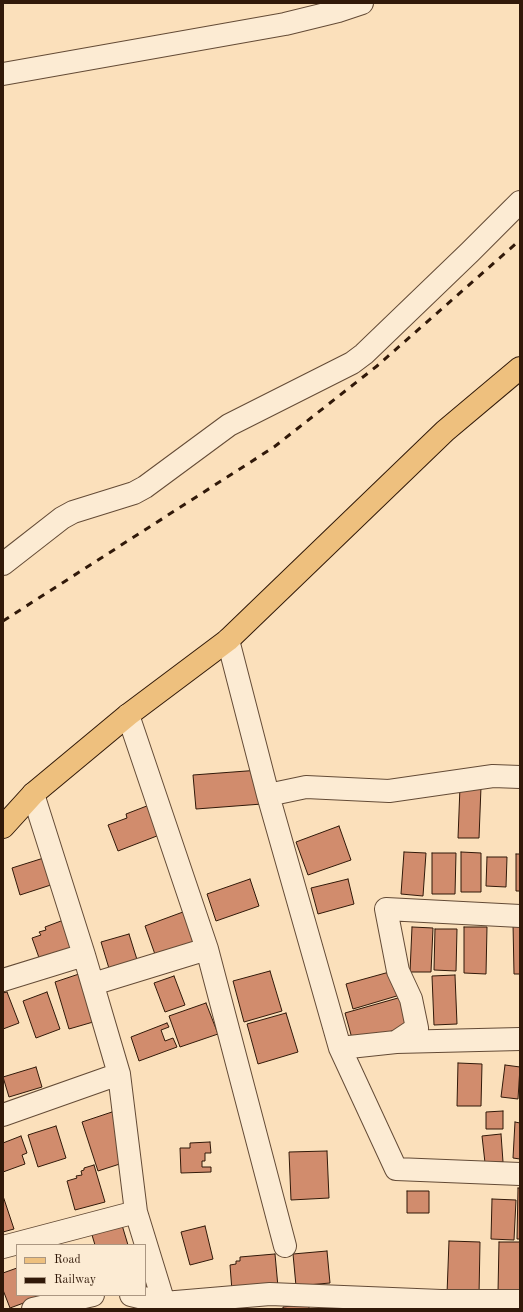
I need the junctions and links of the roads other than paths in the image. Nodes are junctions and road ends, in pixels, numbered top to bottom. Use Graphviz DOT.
graph roads {
  1 [pos="362,3"];
  2 [pos="3,74"];
  3 [pos="520,202"];
  4 [pos="520,368"];
  5 [pos="3,564"];
  6 [pos="228,640"];
  7 [pos="128,715"];
  8 [pos="520,777"];
  9 [pos="33,794"];
  10 [pos="268,795"];
  11 [pos="3,827"];
  12 [pos="520,916"];
  13 [pos="207,949"];
  14 [pos="84,955"];
  15 [pos="3,980"];
  16 [pos="92,984"];
  17 [pos="520,1039"];
  18 [pos="396,1042"];
  19 [pos="340,1048"];
  20 [pos="119,1074"];
  21 [pos="3,1114"];
  22 [pos="520,1174"];
  23 [pos="136,1212"];
  24 [pos="146,1244"];
  25 [pos="146,1246"];
  26 [pos="285,1246"];
  27 [pos="3,1247"];
  28 [pos="89,1296"];
  29 [pos="134,1296"];
  30 [pos="520,1301"];
  31 [pos="400,1304"];
  32 [pos="164,1306"];
  33 [pos="33,1309"];
  1 -- 2 [label="street"];
  3 -- 5 [label="street"];
  4 -- 6 [label="main road"];
  6 -- 7 [label="main road"];
  6 -- 10 [label="street"];
  7 -- 9 [label="main road"];
  7 -- 13 [label="street"];
  8 -- 10 [label="street"];
  9 -- 11 [label="main road"];
  9 -- 14 [label="street"];
  10 -- 19 [label="street"];
  12 -- 18 [label="street"];
  13 -- 16 [label="street"];
  13 -- 26 [label="street"];
  14 -- 15 [label="street"];
  14 -- 16 [label="street"];
  16 -- 20 [label="street"];
  17 -- 18 [label="street"];
  18 -- 19 [label="street"];
  19 -- 22 [label="street"];
  20 -- 21 [label="street"];
  20 -- 23 [label="street"];
  23 -- 24 [label="street"];
  23 -- 27 [label="street"];
  25 -- 32 [label="street"];
  28 -- 33 [label="street"];
  29 -- 32 [label="street"];
  30 -- 31 [label="street"];
  31 -- 32 [label="street"];
}
